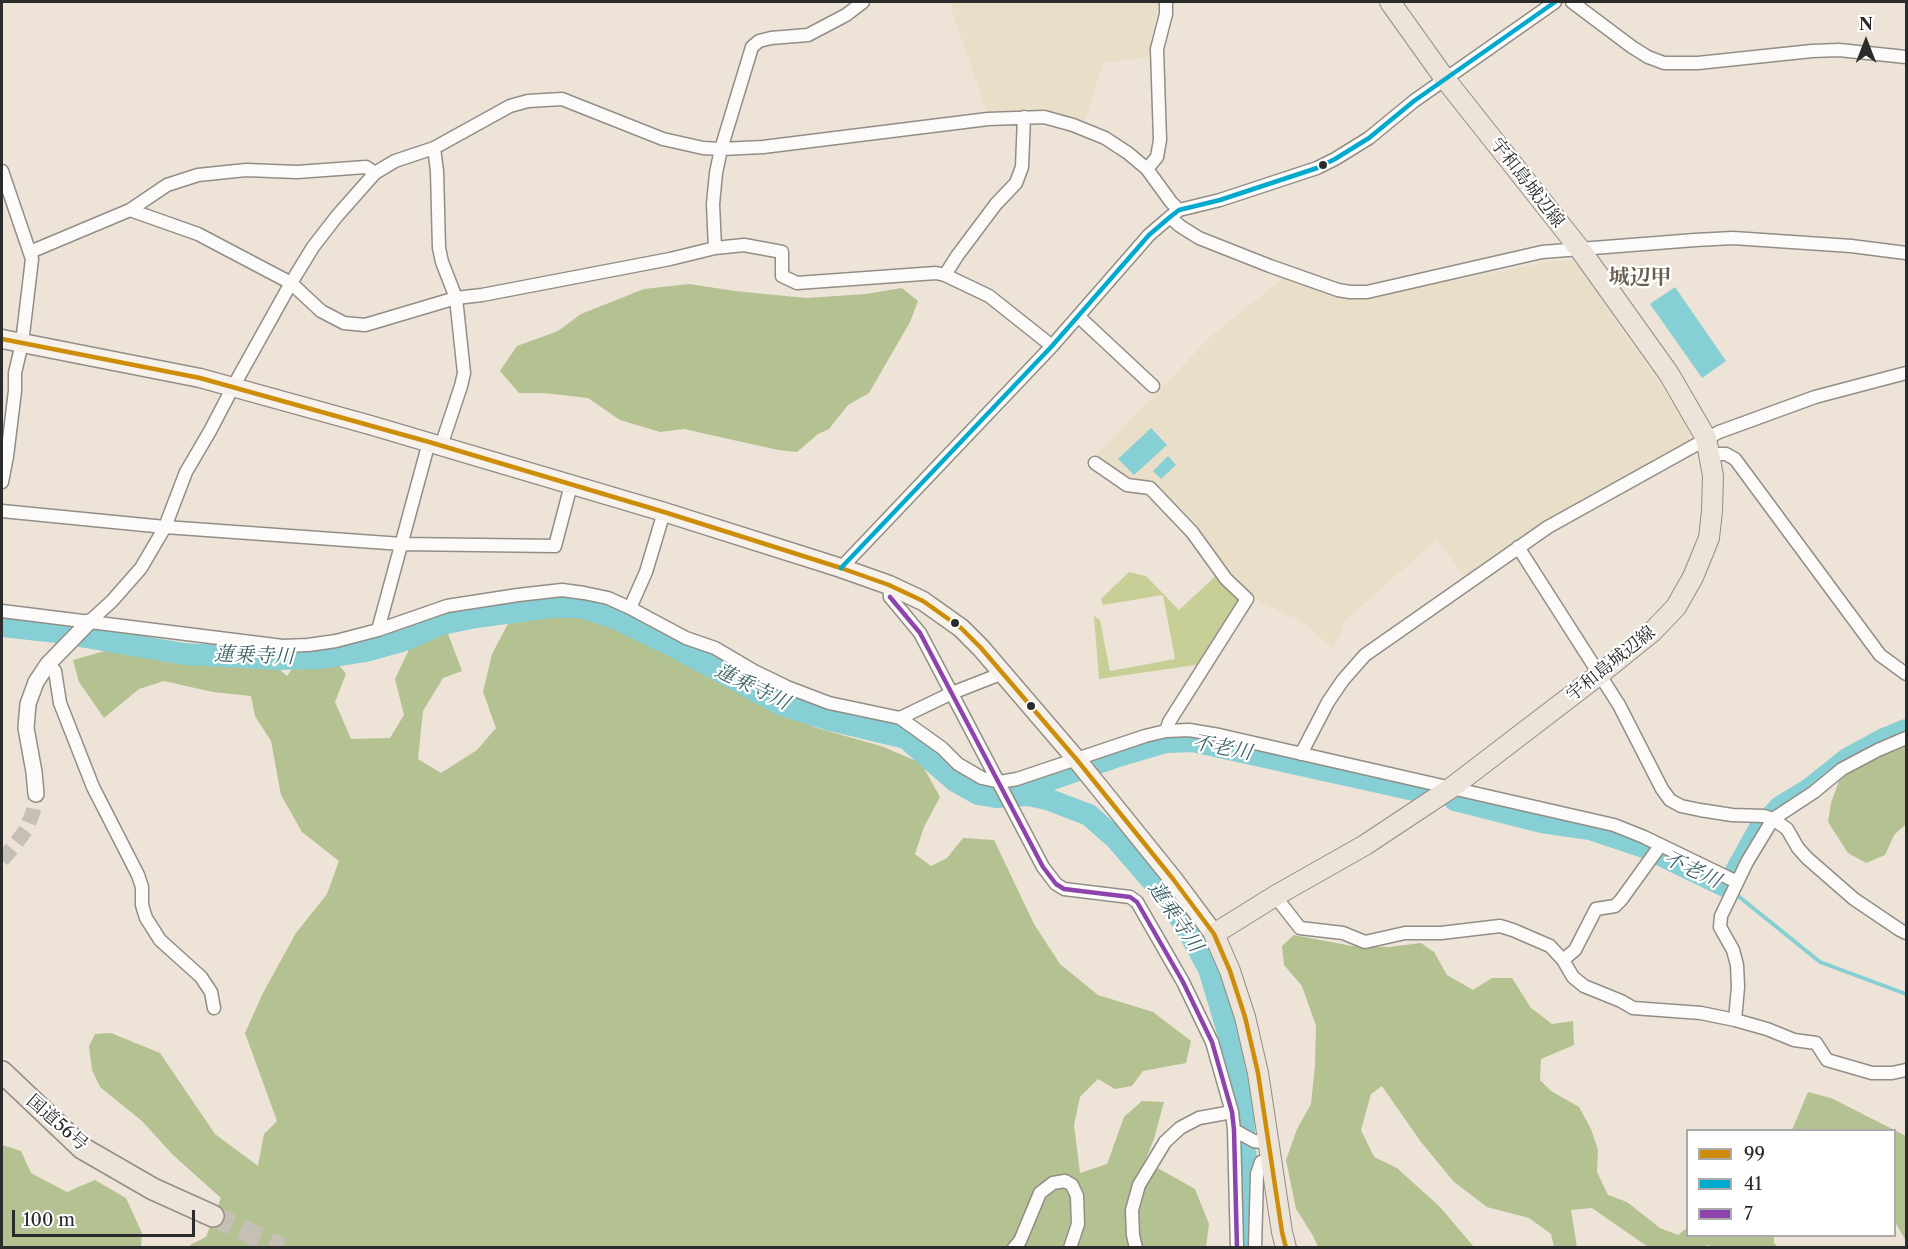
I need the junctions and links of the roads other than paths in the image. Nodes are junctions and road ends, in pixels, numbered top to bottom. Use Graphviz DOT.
graph roads {
  1 [pos="863,2"];
  2 [pos="1166,2"];
  3 [pos="1390,2"];
  4 [pos="1555,2"];
  5 [pos="1572,2"];
  6 [pos="1906,57"];
  7 [pos="1445,79"];
  8 [pos="1024,117"];
  9 [pos="434,147"];
  10 [pos="721,149"];
  11 [pos="1147,169"];
  12 [pos="2,171"];
  13 [pos="375,173"];
  14 [pos="130,210"];
  15 [pos="1175,213"];
  16 [pos="715,248"];
  17 [pos="1579,248"];
  18 [pos="30,252"];
  19 [pos="1906,253"];
  20 [pos="945,275"];
  21 [pos="291,283"];
  22 [pos="456,298"];
  23 [pos="1078,316"];
  24 [pos="2,339"];
  25 [pos="22,343"];
  26 [pos="1052,346"];
  27 [pos="1906,373"];
  28 [pos="1153,386"];
  29 [pos="233,387"];
  30 [pos="435,444"];
  31 [pos="1708,446"];
  32 [pos="1095,463"];
  33 [pos="2,482"];
  34 [pos="571,485"];
  35 [pos="2,511"];
  36 [pos="664,512"];
  37 [pos="165,527"];
  38 [pos="402,544"];
  39 [pos="1518,547"];
  40 [pos="841,568"];
  41 [pos="889,585"];
  42 [pos="630,608"];
  43 [pos="2,611"];
  44 [pos="89,622"];
  45 [pos="378,630"];
  46 [pos="48,664"];
  47 [pos="1003,673"];
  48 [pos="1600,674"];
  49 [pos="1906,674"];
  50 [pos="952,693"];
  51 [pos="900,718"];
  52 [pos="1166,731"];
  53 [pos="1906,738"];
  54 [pos="1301,754"];
  55 [pos="1077,760"];
  56 [pos="1000,782"];
  57 [pos="1451,788"];
  58 [pos="36,794"];
  59 [pos="1773,819"];
  60 [pos="1660,846"];
  61 [pos="1737,882"];
  62 [pos="1275,896"];
  63 [pos="1906,933"];
  64 [pos="1214,934"];
  65 [pos="1563,960"];
  66 [pos="214,1008"];
  67 [pos="1735,1020"];
  68 [pos="1906,1070"];
  69 [pos="2,1072"];
  70 [pos="1232,1112"];
  71 [pos="1234,1130"];
  72 [pos="1270,1151"];
  73 [pos="213,1216"];
  74 [pos="1014,1248"];
  75 [pos="1070,1248"];
  76 [pos="1136,1248"];
  77 [pos="1237,1248"];
  78 [pos="1255,1248"];
  79 [pos="1287,1248"];
  1 -- 10 [label="street"];
  2 -- 11 [label="street"];
  3 -- 7 [label="main road, 宇和島城辺線"];
  4 -- 7 [label="street"];
  5 -- 6 [label="street"];
  7 -- 15 [label="street"];
  7 -- 17 [label="main road, 宇和島城辺線"];
  8 -- 10 [label="street"];
  8 -- 11 [label="street"];
  8 -- 20 [label="street"];
  9 -- 10 [label="street"];
  9 -- 13 [label="street"];
  9 -- 22 [label="street"];
  10 -- 16 [label="street"];
  11 -- 15 [label="street"];
  12 -- 18 [label="street"];
  13 -- 14 [label="street"];
  13 -- 21 [label="street"];
  14 -- 18 [label="street"];
  14 -- 21 [label="street"];
  15 -- 17 [label="street"];
  15 -- 23 [label="street"];
  16 -- 20 [label="street"];
  16 -- 22 [label="street"];
  17 -- 19 [label="street"];
  17 -- 31 [label="main road, 宇和島城辺線"];
  18 -- 25 [label="street"];
  20 -- 26 [label="street"];
  21 -- 22 [label="street"];
  21 -- 29 [label="street"];
  22 -- 30 [label="street"];
  23 -- 26 [label="street"];
  23 -- 28 [label="street"];
  24 -- 25 [label="main road"];
  25 -- 29 [label="main road"];
  25 -- 33 [label="street"];
  26 -- 40 [label="street"];
  27 -- 31 [label="street"];
  29 -- 30 [label="main road"];
  29 -- 37 [label="street"];
  30 -- 34 [label="main road"];
  30 -- 38 [label="street"];
  31 -- 39 [label="street"];
  31 -- 48 [label="main road, 宇和島城辺線"];
  31 -- 49 [label="street"];
  32 -- 52 [label="street"];
  34 -- 36 [label="main road"];
  34 -- 38 [label="street"];
  35 -- 37 [label="street"];
  36 -- 40 [label="main road"];
  36 -- 42 [label="street"];
  37 -- 38 [label="street"];
  37 -- 44 [label="street"];
  38 -- 45 [label="street"];
  39 -- 48 [label="street"];
  39 -- 54 [label="street"];
  40 -- 41 [label="main road"];
  41 -- 47 [label="main road"];
  41 -- 50 [label="street"];
  42 -- 45 [label="street"];
  42 -- 51 [label="street"];
  43 -- 44 [label="street"];
  44 -- 45 [label="street"];
  44 -- 46 [label="street"];
  46 -- 58 [label="street"];
  46 -- 66 [label="street"];
  47 -- 50 [label="street"];
  47 -- 55 [label="main road"];
  48 -- 57 [label="main road, 宇和島城辺線"];
  48 -- 59 [label="street"];
  50 -- 51 [label="street"];
  50 -- 56 [label="street"];
  51 -- 56 [label="street"];
  52 -- 54 [label="street"];
  52 -- 55 [label="street"];
  53 -- 59 [label="street"];
  54 -- 57 [label="street"];
  55 -- 56 [label="street"];
  55 -- 64 [label="main road"];
  56 -- 70 [label="street"];
  57 -- 60 [label="street"];
  57 -- 62 [label="main road, 宇和島城辺線"];
  59 -- 61 [label="street"];
  59 -- 63 [label="street"];
  60 -- 61 [label="street"];
  60 -- 65 [label="street"];
  61 -- 67 [label="street"];
  62 -- 64 [label="main road, 宇和島城辺線"];
  62 -- 65 [label="street"];
  64 -- 72 [label="main road"];
  65 -- 67 [label="street"];
  67 -- 68 [label="street"];
  69 -- 73 [label="highway, 国道56号"];
  70 -- 71 [label="street"];
  70 -- 76 [label="street"];
  71 -- 72 [label="street"];
  71 -- 77 [label="street"];
  72 -- 78 [label="street"];
  72 -- 79 [label="main road"];
  74 -- 75 [label="street"];
}
